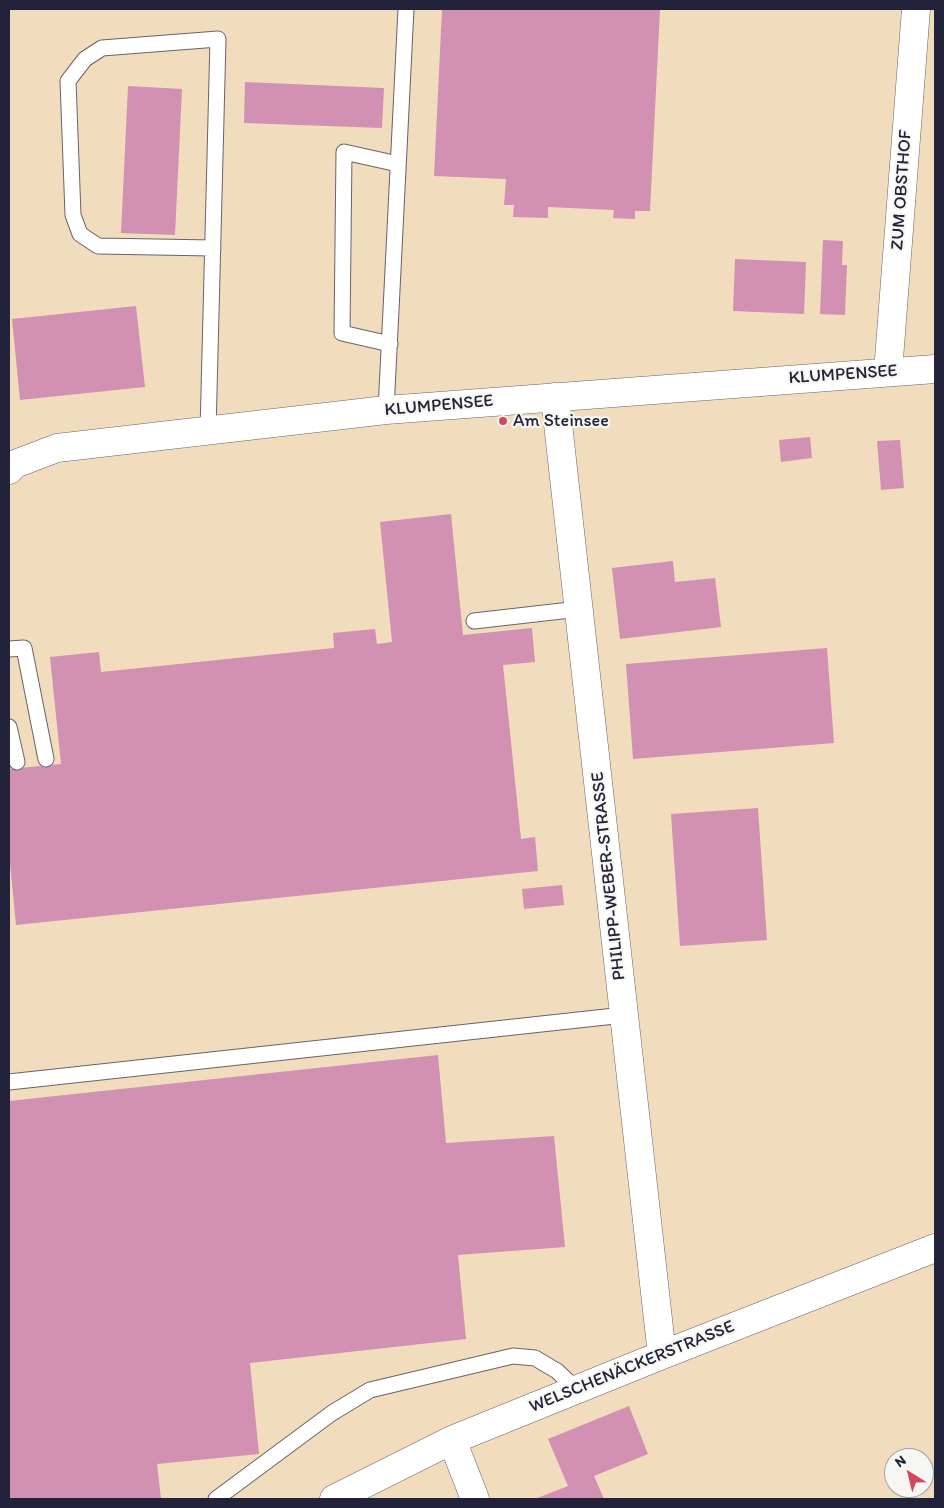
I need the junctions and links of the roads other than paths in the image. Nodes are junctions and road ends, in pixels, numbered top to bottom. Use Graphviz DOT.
graph roads {
  1 [pos="406,9"];
  2 [pos="916,9"];
  3 [pos="398,164"];
  4 [pos="213,248"];
  5 [pos="390,344"];
  6 [pos="935,369"];
  7 [pos="888,372"];
  8 [pos="554,397"];
  9 [pos="386,410"];
  10 [pos="208,431"];
  11 [pos="9,470"];
  12 [pos="579,609"];
  13 [pos="474,620"];
  14 [pos="9,649"];
  15 [pos="9,727"];
  16 [pos="46,759"];
  17 [pos="17,762"];
  18 [pos="624,1015"];
  19 [pos="9,1082"];
  20 [pos="935,1248"];
  21 [pos="662,1355"];
  22 [pos="576,1389"];
  23 [pos="452,1440"];
  24 [pos="216,1499"];
  25 [pos="334,1499"];
  26 [pos="475,1499"];
  1 -- 3 [label="lane"];
  2 -- 7 [label="street, ZUM OBSTHOF"];
  3 -- 5 [label="lane"];
  3 -- 5 [label="lane"];
  4 -- 4 [label="lane"];
  4 -- 10 [label="lane"];
  5 -- 9 [label="lane"];
  6 -- 7 [label="street, KLUMPENSEE"];
  7 -- 8 [label="street, KLUMPENSEE"];
  8 -- 9 [label="street, KLUMPENSEE"];
  8 -- 12 [label="street, PHILIPP-WEBER-STRASSE"];
  9 -- 10 [label="street, KLUMPENSEE"];
  10 -- 11 [label="street, KLUMPENSEE"];
  12 -- 13 [label="lane"];
  12 -- 18 [label="street, PHILIPP-WEBER-STRASSE"];
  14 -- 16 [label="lane"];
  15 -- 17 [label="lane"];
  18 -- 19 [label="lane"];
  18 -- 21 [label="street, PHILIPP-WEBER-STRASSE"];
  20 -- 21 [label="street, WELSCHENÄCKERSTRASSE"];
  21 -- 22 [label="street, WELSCHENÄCKERSTRASSE"];
  22 -- 23 [label="street, WELSCHENÄCKERSTRASSE"];
  22 -- 24 [label="lane"];
  23 -- 25 [label="street, WELSCHENÄCKERSTRASSE"];
  23 -- 26 [label="street"];
}
